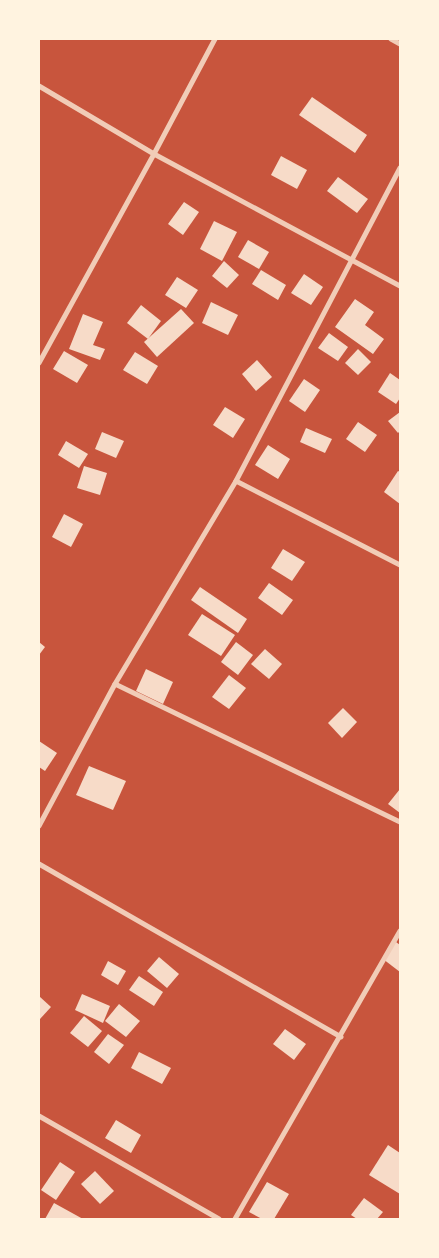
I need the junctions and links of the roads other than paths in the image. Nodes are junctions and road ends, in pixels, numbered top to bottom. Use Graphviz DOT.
graph roads {
  1 [pos="214,39"];
  2 [pos="391,39"];
  3 [pos="400,44"];
  4 [pos="39,86"];
  5 [pos="154,154"];
  6 [pos="400,168"];
  7 [pos="351,260"];
  8 [pos="400,286"];
  9 [pos="39,363"];
  10 [pos="236,481"];
  11 [pos="400,565"];
  12 [pos="115,684"];
  13 [pos="400,822"];
  14 [pos="39,826"];
  15 [pos="39,864"];
  16 [pos="400,932"];
  17 [pos="341,1037"];
  18 [pos="39,1116"];
  19 [pos="219,1219"];
  20 [pos="235,1219"];
  1 -- 5 [label="street"];
  2 -- 3 [label="street"];
  4 -- 5 [label="street"];
  5 -- 7 [label="street"];
  5 -- 9 [label="street"];
  6 -- 7 [label="street"];
  7 -- 8 [label="street"];
  7 -- 10 [label="street"];
  10 -- 11 [label="street"];
  10 -- 12 [label="street"];
  12 -- 13 [label="street"];
  12 -- 14 [label="street"];
  15 -- 17 [label="street"];
  16 -- 17 [label="street"];
  17 -- 20 [label="street"];
  18 -- 19 [label="street"];
}
